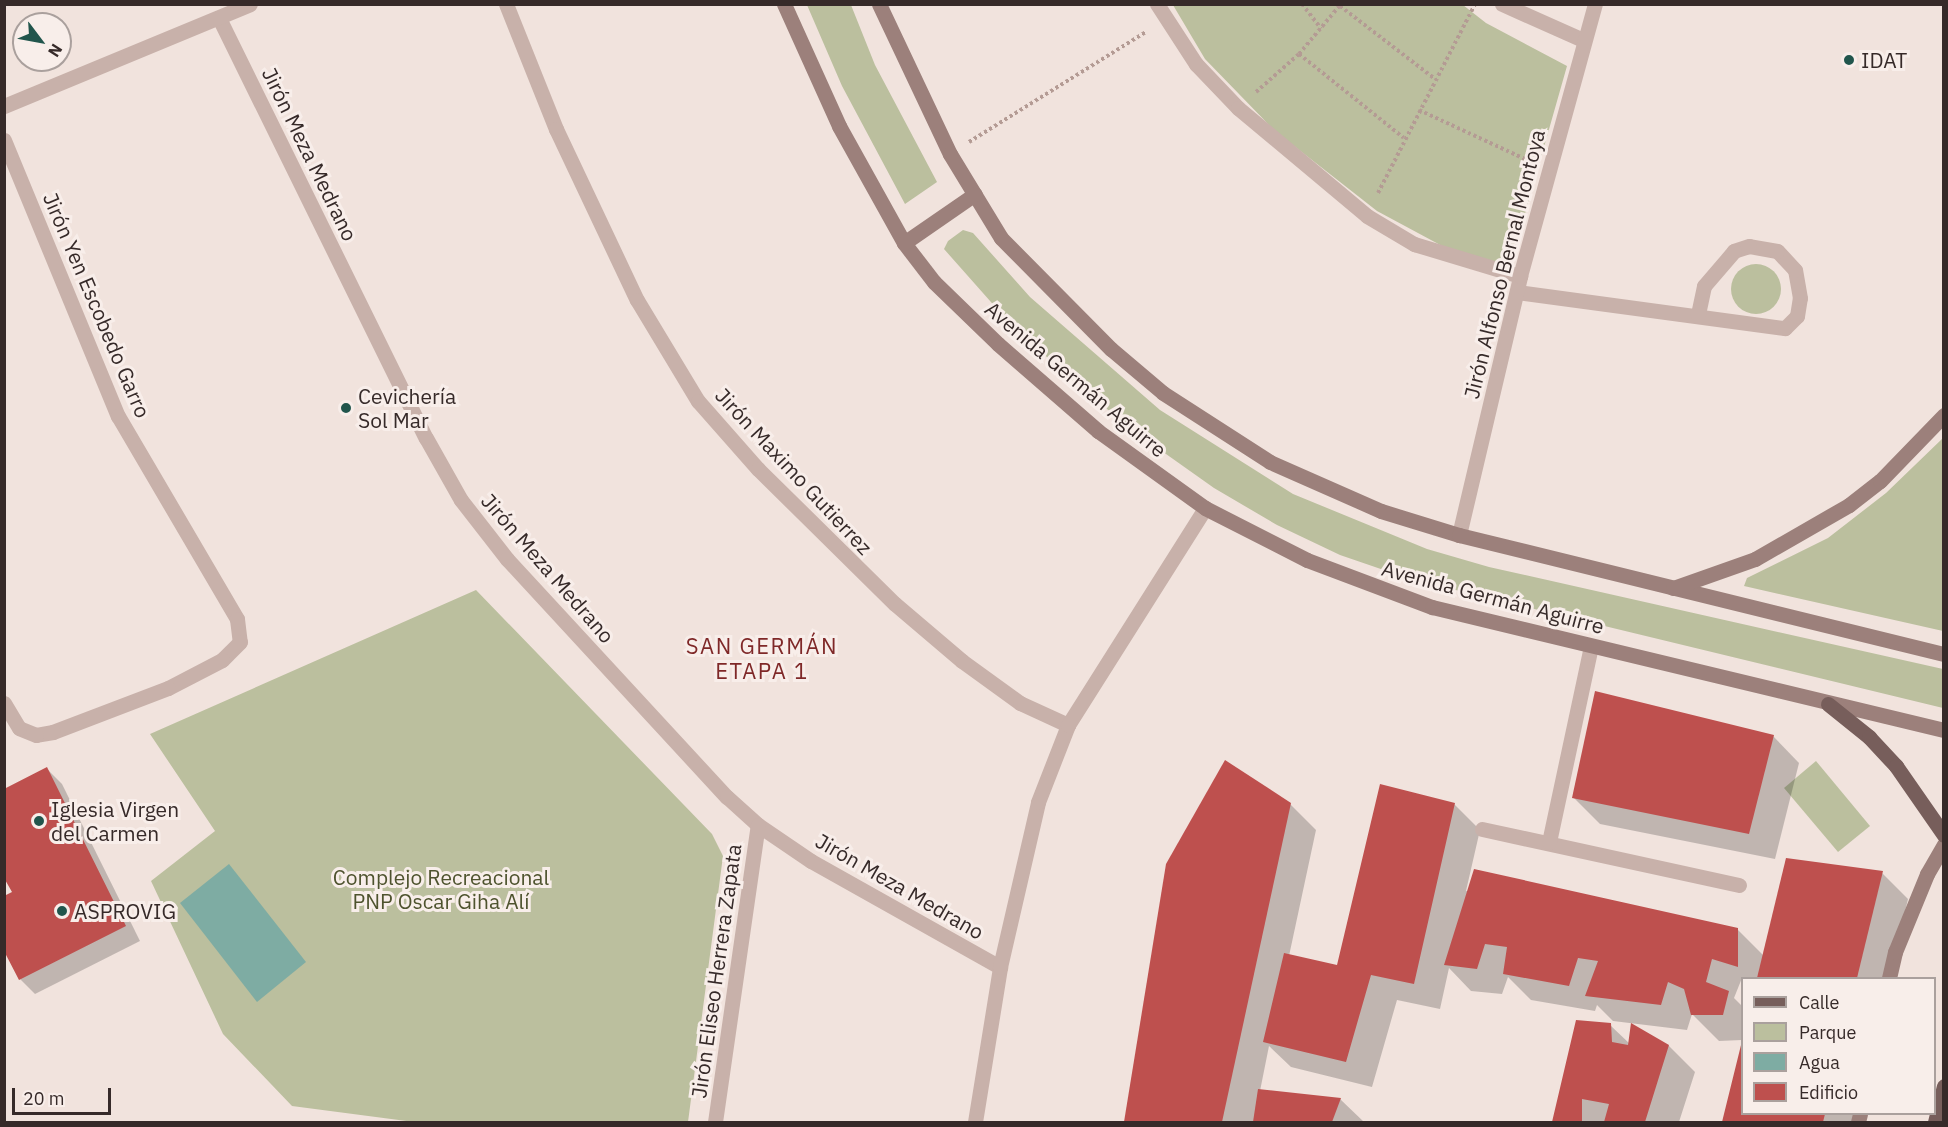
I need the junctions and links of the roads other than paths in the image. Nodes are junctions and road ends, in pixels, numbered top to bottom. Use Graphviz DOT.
graph roads {
  1 [pos="250,4"];
  2 [pos="506,4"];
  3 [pos="784,4"];
  4 [pos="879,4"];
  5 [pos="1157,4"];
  6 [pos="1502,4"];
  7 [pos="1595,4"];
  8 [pos="219,18"];
  9 [pos="1583,40"];
  10 [pos="4,106"];
  11 [pos="4,140"];
  12 [pos="975,194"];
  13 [pos="904,243"];
  14 [pos="1520,276"];
  15 [pos="1517,292"];
  16 [pos="1698,315"];
  17 [pos="1944,416"];
  18 [pos="1205,508"];
  19 [pos="1458,535"];
  20 [pos="1673,588"];
  21 [pos="1591,646"];
  22 [pos="1944,654"];
  23 [pos="4,703"];
  24 [pos="1828,704"];
  25 [pos="1068,725"];
  26 [pos="1944,730"];
  27 [pos="758,825"];
  28 [pos="1482,829"];
  29 [pos="1944,835"];
  30 [pos="1549,842"];
  31 [pos="1944,845"];
  32 [pos="1739,885"];
  33 [pos="1000,967"];
  34 [pos="1889,977"];
  35 [pos="1944,1086"];
  36 [pos="715,1122"];
  37 [pos="975,1122"];
  38 [pos="1935,1122"];
  1 -- 8 [label="street"];
  2 -- 25 [label="street, Jirón Maximo Gutierrez"];
  3 -- 13 [label="main road, Avenida Germán Aguirre"];
  4 -- 12 [label="main road"];
  5 -- 14 [label="street"];
  6 -- 9 [label="street"];
  7 -- 9 [label="street, Jirón Alfonso Bernal Montoya"];
  8 -- 10 [label="street"];
  8 -- 27 [label="street, Jirón Meza Medrano"];
  9 -- 14 [label="street, Jirón Alfonso Bernal Montoya"];
  11 -- 23 [label="street, Jirón Yen Escobedo Garro"];
  12 -- 13 [label="main road"];
  12 -- 19 [label="main road"];
  13 -- 18 [label="main road, Avenida Germán Aguirre"];
  14 -- 15 [label="street, Jirón Alfonso Bernal Montoya"];
  15 -- 16 [label="street"];
  15 -- 19 [label="street, Jirón Alfonso Bernal Montoya"];
  16 -- 16 [label="street"];
  17 -- 20 [label="main road"];
  18 -- 21 [label="main road, Avenida Germán Aguirre"];
  18 -- 25 [label="street"];
  19 -- 20 [label="main road"];
  20 -- 22 [label="main road"];
  21 -- 24 [label="main road, Avenida Germán Aguirre"];
  21 -- 30 [label="street"];
  24 -- 26 [label="main road, Avenida Germán Aguirre"];
  24 -- 29 [label="main road"];
  25 -- 33 [label="street"];
  27 -- 33 [label="street, Jirón Meza Medrano"];
  27 -- 36 [label="street, Jirón Eliseo Herrera Zapata"];
  28 -- 30 [label="street"];
  30 -- 32 [label="street"];
  31 -- 34 [label="main road"];
  33 -- 37 [label="street"];
  35 -- 38 [label="main road"];
}
